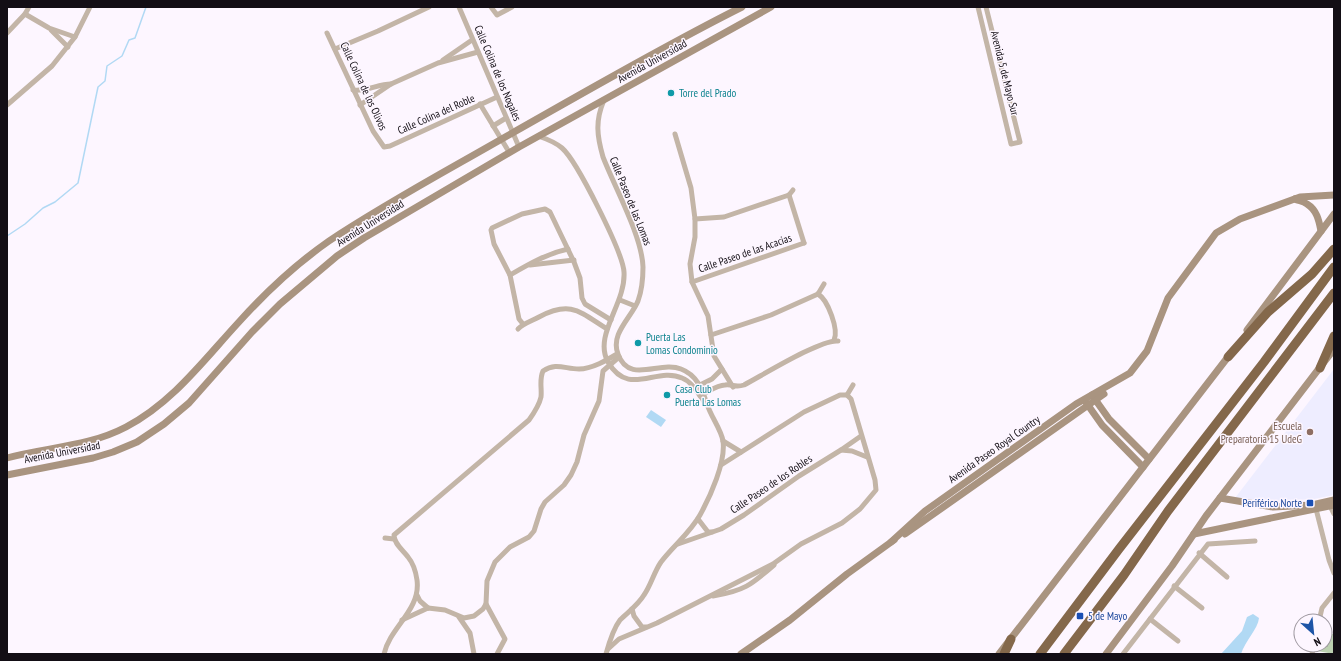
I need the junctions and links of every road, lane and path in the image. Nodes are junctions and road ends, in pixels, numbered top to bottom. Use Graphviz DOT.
graph roads {
  1 [pos="29,7"];
  2 [pos="90,7"];
  3 [pos="429,7"];
  4 [pos="459,7"];
  5 [pos="491,7"];
  6 [pos="512,7"];
  7 [pos="742,7"];
  8 [pos="769,7"];
  9 [pos="978,7"];
  10 [pos="986,7"];
  11 [pos="25,14"];
  12 [pos="49,28"];
  13 [pos="7,33"];
  14 [pos="328,33"];
  15 [pos="75,37"];
  16 [pos="472,40"];
  17 [pos="68,47"];
  18 [pos="335,49"];
  19 [pos="478,52"];
  20 [pos="438,63"];
  21 [pos="391,84"];
  22 [pos="353,90"];
  23 [pos="496,97"];
  24 [pos="604,100"];
  25 [pos="480,104"];
  26 [pos="7,105"];
  27 [pos="360,105"];
  28 [pos="506,118"];
  29 [pos="493,126"];
  30 [pos="513,133"];
  31 [pos="675,134"];
  32 [pos="538,136"];
  33 [pos="502,140"];
  34 [pos="384,147"];
  35 [pos="519,147"];
  36 [pos="509,152"];
  37 [pos="793,190"];
  38 [pos="789,195"];
  39 [pos="1334,195"];
  40 [pos="1295,199"];
  41 [pos="1334,214"];
  42 [pos="695,219"];
  43 [pos="1321,232"];
  44 [pos="568,249"];
  45 [pos="1334,249"];
  46 [pos="574,260"];
  47 [pos="530,265"];
  48 [pos="1334,267"];
  49 [pos="510,275"];
  50 [pos="692,282"];
  51 [pos="824,284"];
  52 [pos="1334,293"];
  53 [pos="818,294"];
  54 [pos="620,300"];
  55 [pos="586,304"];
  56 [pos="635,306"];
  57 [pos="582,313"];
  58 [pos="611,320"];
  59 [pos="523,324"];
  60 [pos="518,329"];
  61 [pos="607,329"];
  62 [pos="711,335"];
  63 [pos="1334,336"];
  64 [pos="1334,349"];
  65 [pos="618,355"];
  66 [pos="1228,357"];
  67 [pos="608,362"];
  68 [pos="1320,368"];
  69 [pos="722,369"];
  70 [pos="700,385"];
  71 [pos="853,385"];
  72 [pos="733,387"];
  73 [pos="694,388"];
  74 [pos="705,393"];
  75 [pos="847,395"];
  76 [pos="700,396"];
  77 [pos="1093,397"];
  78 [pos="1086,402"];
  79 [pos="707,405"];
  80 [pos="1109,419"];
  81 [pos="1102,425"];
  82 [pos="861,436"];
  83 [pos="723,441"];
  84 [pos="841,450"];
  85 [pos="741,452"];
  86 [pos="867,457"];
  87 [pos="7,458"];
  88 [pos="1149,459"];
  89 [pos="721,465"];
  90 [pos="1144,466"];
  91 [pos="7,475"];
  92 [pos="1220,498"];
  93 [pos="1333,504"];
  94 [pos="1316,509"];
  95 [pos="1334,514"];
  96 [pos="698,518"];
  97 [pos="712,532"];
  98 [pos="1194,534"];
  99 [pos="385,538"];
  100 [pos="394,539"];
  101 [pos="1255,541"];
  102 [pos="678,544"];
  103 [pos="1327,552"];
  104 [pos="1199,553"];
  105 [pos="785,556"];
  106 [pos="1334,559"];
  107 [pos="1334,574"];
  108 [pos="1227,577"];
  109 [pos="1174,586"];
  110 [pos="1334,593"];
  111 [pos="417,595"];
  112 [pos="708,597"];
  113 [pos="486,604"];
  114 [pos="428,608"];
  115 [pos="1202,608"];
  116 [pos="632,609"];
  117 [pos="1321,613"];
  118 [pos="458,616"];
  119 [pos="1150,619"];
  120 [pos="402,620"];
  121 [pos="647,627"];
  122 [pos="1011,639"];
  123 [pos="1178,641"];
  124 [pos="607,652"];
  125 [pos="1126,653"];
  126 [pos="384,654"];
  127 [pos="474,654"];
  128 [pos="497,654"];
  129 [pos="741,654"];
  130 [pos="999,654"];
  131 [pos="1004,654"];
  132 [pos="1040,654"];
  133 [pos="1064,654"];
  134 [pos="1106,654"];
  1 -- 11 [label="street"];
  2 -- 15 [label="street"];
  3 -- 18 [label="street"];
  4 -- 16 [label="street, Calle Colina de los Nogales"];
  5 -- 6 [label="street"];
  7 -- 30 [label="main road, Avenida Universidad"];
  8 -- 24 [label="main road, Avenida Universidad"];
  9 -- 10 [label="street, Avenida 5 de Mayo Sur"];
  11 -- 12 [label="street"];
  11 -- 13 [label="street"];
  12 -- 15 [label="street"];
  12 -- 17 [label="street"];
  14 -- 18 [label="street, Calle Colina de los Olivos"];
  15 -- 17 [label="street"];
  16 -- 19 [label="street, Calle Colina de los Nogales"];
  16 -- 20 [label="street"];
  17 -- 26 [label="street"];
  18 -- 22 [label="street, Calle Colina de los Olivos"];
  19 -- 20 [label="street"];
  19 -- 23 [label="street, Calle Colina de los Nogales"];
  20 -- 21 [label="street"];
  21 -- 22 [label="street"];
  21 -- 27 [label="street"];
  22 -- 27 [label="street, Calle Colina de los Olivos"];
  23 -- 25 [label="street, Calle Colina del Roble"];
  23 -- 28 [label="street, Calle Colina de los Nogales"];
  24 -- 32 [label="main road, Avenida Universidad"];
  24 -- 56 [label="street, Calle Paseo de las Lomas"];
  25 -- 29 [label="street"];
  25 -- 34 [label="street, Calle Colina del Roble"];
  27 -- 34 [label="street, Calle Colina de los Olivos"];
  28 -- 29 [label="street"];
  28 -- 30 [label="street, Calle Colina de los Nogales"];
  29 -- 33 [label="street"];
  30 -- 33 [label="main road, Avenida Universidad"];
  30 -- 35 [label="street, Calle Colina de los Nogales"];
  31 -- 42 [label="street"];
  32 -- 35 [label="main road, Avenida Universidad"];
  32 -- 54 [label="street"];
  33 -- 36 [label="street"];
  33 -- 87 [label="main road, Avenida Universidad"];
  35 -- 36 [label="main road, Avenida Universidad"];
  36 -- 91 [label="main road, Avenida Universidad"];
  37 -- 38 [label="street"];
  38 -- 42 [label="street"];
  38 -- 50 [label="street, Calle Paseo de las Acacias"];
  39 -- 40 [label="main road, Avenida Paseo Royal Country"];
  40 -- 43 [label="main road"];
  40 -- 77 [label="main road, Avenida Paseo Royal Country"];
  41 -- 43 [label="main road"];
  42 -- 50 [label="street"];
  43 -- 66 [label="main road"];
  44 -- 46 [label="street"];
  44 -- 47 [label="street"];
  44 -- 49 [label="street"];
  45 -- 66 [label="highway"];
  46 -- 47 [label="street"];
  46 -- 55 [label="street"];
  47 -- 49 [label="street"];
  48 -- 132 [label="highway"];
  49 -- 59 [label="street"];
  50 -- 62 [label="street"];
  51 -- 53 [label="street"];
  52 -- 133 [label="highway"];
  53 -- 62 [label="street"];
  53 -- 72 [label="street"];
  54 -- 56 [label="street"];
  54 -- 58 [label="street"];
  55 -- 57 [label="street"];
  55 -- 58 [label="street"];
  56 -- 65 [label="street, Calle Paseo de las Lomas"];
  57 -- 59 [label="street"];
  57 -- 61 [label="street"];
  58 -- 61 [label="street"];
  59 -- 60 [label="street"];
  61 -- 67 [label="street"];
  62 -- 69 [label="street"];
  63 -- 68 [label="highway"];
  64 -- 68 [label="main road"];
  65 -- 67 [label="street"];
  65 -- 70 [label="street"];
  66 -- 88 [label="main road"];
  67 -- 73 [label="street"];
  67 -- 100 [label="street"];
  67 -- 113 [label="street"];
  68 -- 92 [label="main road"];
  69 -- 70 [label="street"];
  69 -- 72 [label="street"];
  70 -- 73 [label="street"];
  70 -- 74 [label="street"];
  71 -- 75 [label="street"];
  72 -- 74 [label="street"];
  73 -- 76 [label="street"];
  74 -- 76 [label="street"];
  74 -- 79 [label="street"];
  75 -- 82 [label="street"];
  75 -- 85 [label="street"];
  76 -- 79 [label="street"];
  77 -- 78 [label="main road, Avenida Paseo Royal Country"];
  77 -- 80 [label="main road"];
  78 -- 81 [label="main road"];
  78 -- 129 [label="main road, Avenida Paseo Royal Country"];
  79 -- 83 [label="street"];
  80 -- 81 [label="main road"];
  80 -- 88 [label="main road"];
  81 -- 90 [label="main road"];
  82 -- 84 [label="street, Calle Paseo de los Robles"];
  82 -- 86 [label="street"];
  83 -- 85 [label="street"];
  83 -- 89 [label="street"];
  84 -- 86 [label="street"];
  84 -- 97 [label="street, Calle Paseo de los Robles"];
  85 -- 89 [label="street"];
  86 -- 105 [label="street"];
  88 -- 90 [label="main road"];
  89 -- 96 [label="street"];
  90 -- 122 [label="main road"];
  92 -- 93 [label="main road"];
  92 -- 98 [label="main road"];
  93 -- 94 [label="main road"];
  93 -- 95 [label="street"];
  94 -- 98 [label="main road"];
  94 -- 103 [label="street"];
  96 -- 97 [label="street"];
  96 -- 102 [label="street"];
  97 -- 102 [label="street, Calle Paseo de los Robles"];
  98 -- 134 [label="main road"];
  99 -- 100 [label="street"];
  100 -- 111 [label="street"];
  101 -- 104 [label="street"];
  102 -- 116 [label="street"];
  103 -- 106 [label="street"];
  103 -- 107 [label="street"];
  104 -- 108 [label="street"];
  104 -- 109 [label="street"];
  105 -- 112 [label="street"];
  105 -- 112 [label="street"];
  109 -- 115 [label="street"];
  109 -- 119 [label="street"];
  110 -- 117 [label="street"];
  111 -- 114 [label="street"];
  111 -- 120 [label="street"];
  112 -- 121 [label="street"];
  113 -- 118 [label="street"];
  113 -- 128 [label="street"];
  114 -- 118 [label="street"];
  114 -- 120 [label="street"];
  116 -- 121 [label="street"];
  116 -- 124 [label="street"];
  118 -- 127 [label="street"];
  119 -- 123 [label="street"];
  119 -- 125 [label="street"];
  120 -- 126 [label="street"];
  121 -- 124 [label="street"];
  122 -- 130 [label="main road"];
  122 -- 131 [label="highway"];
}
